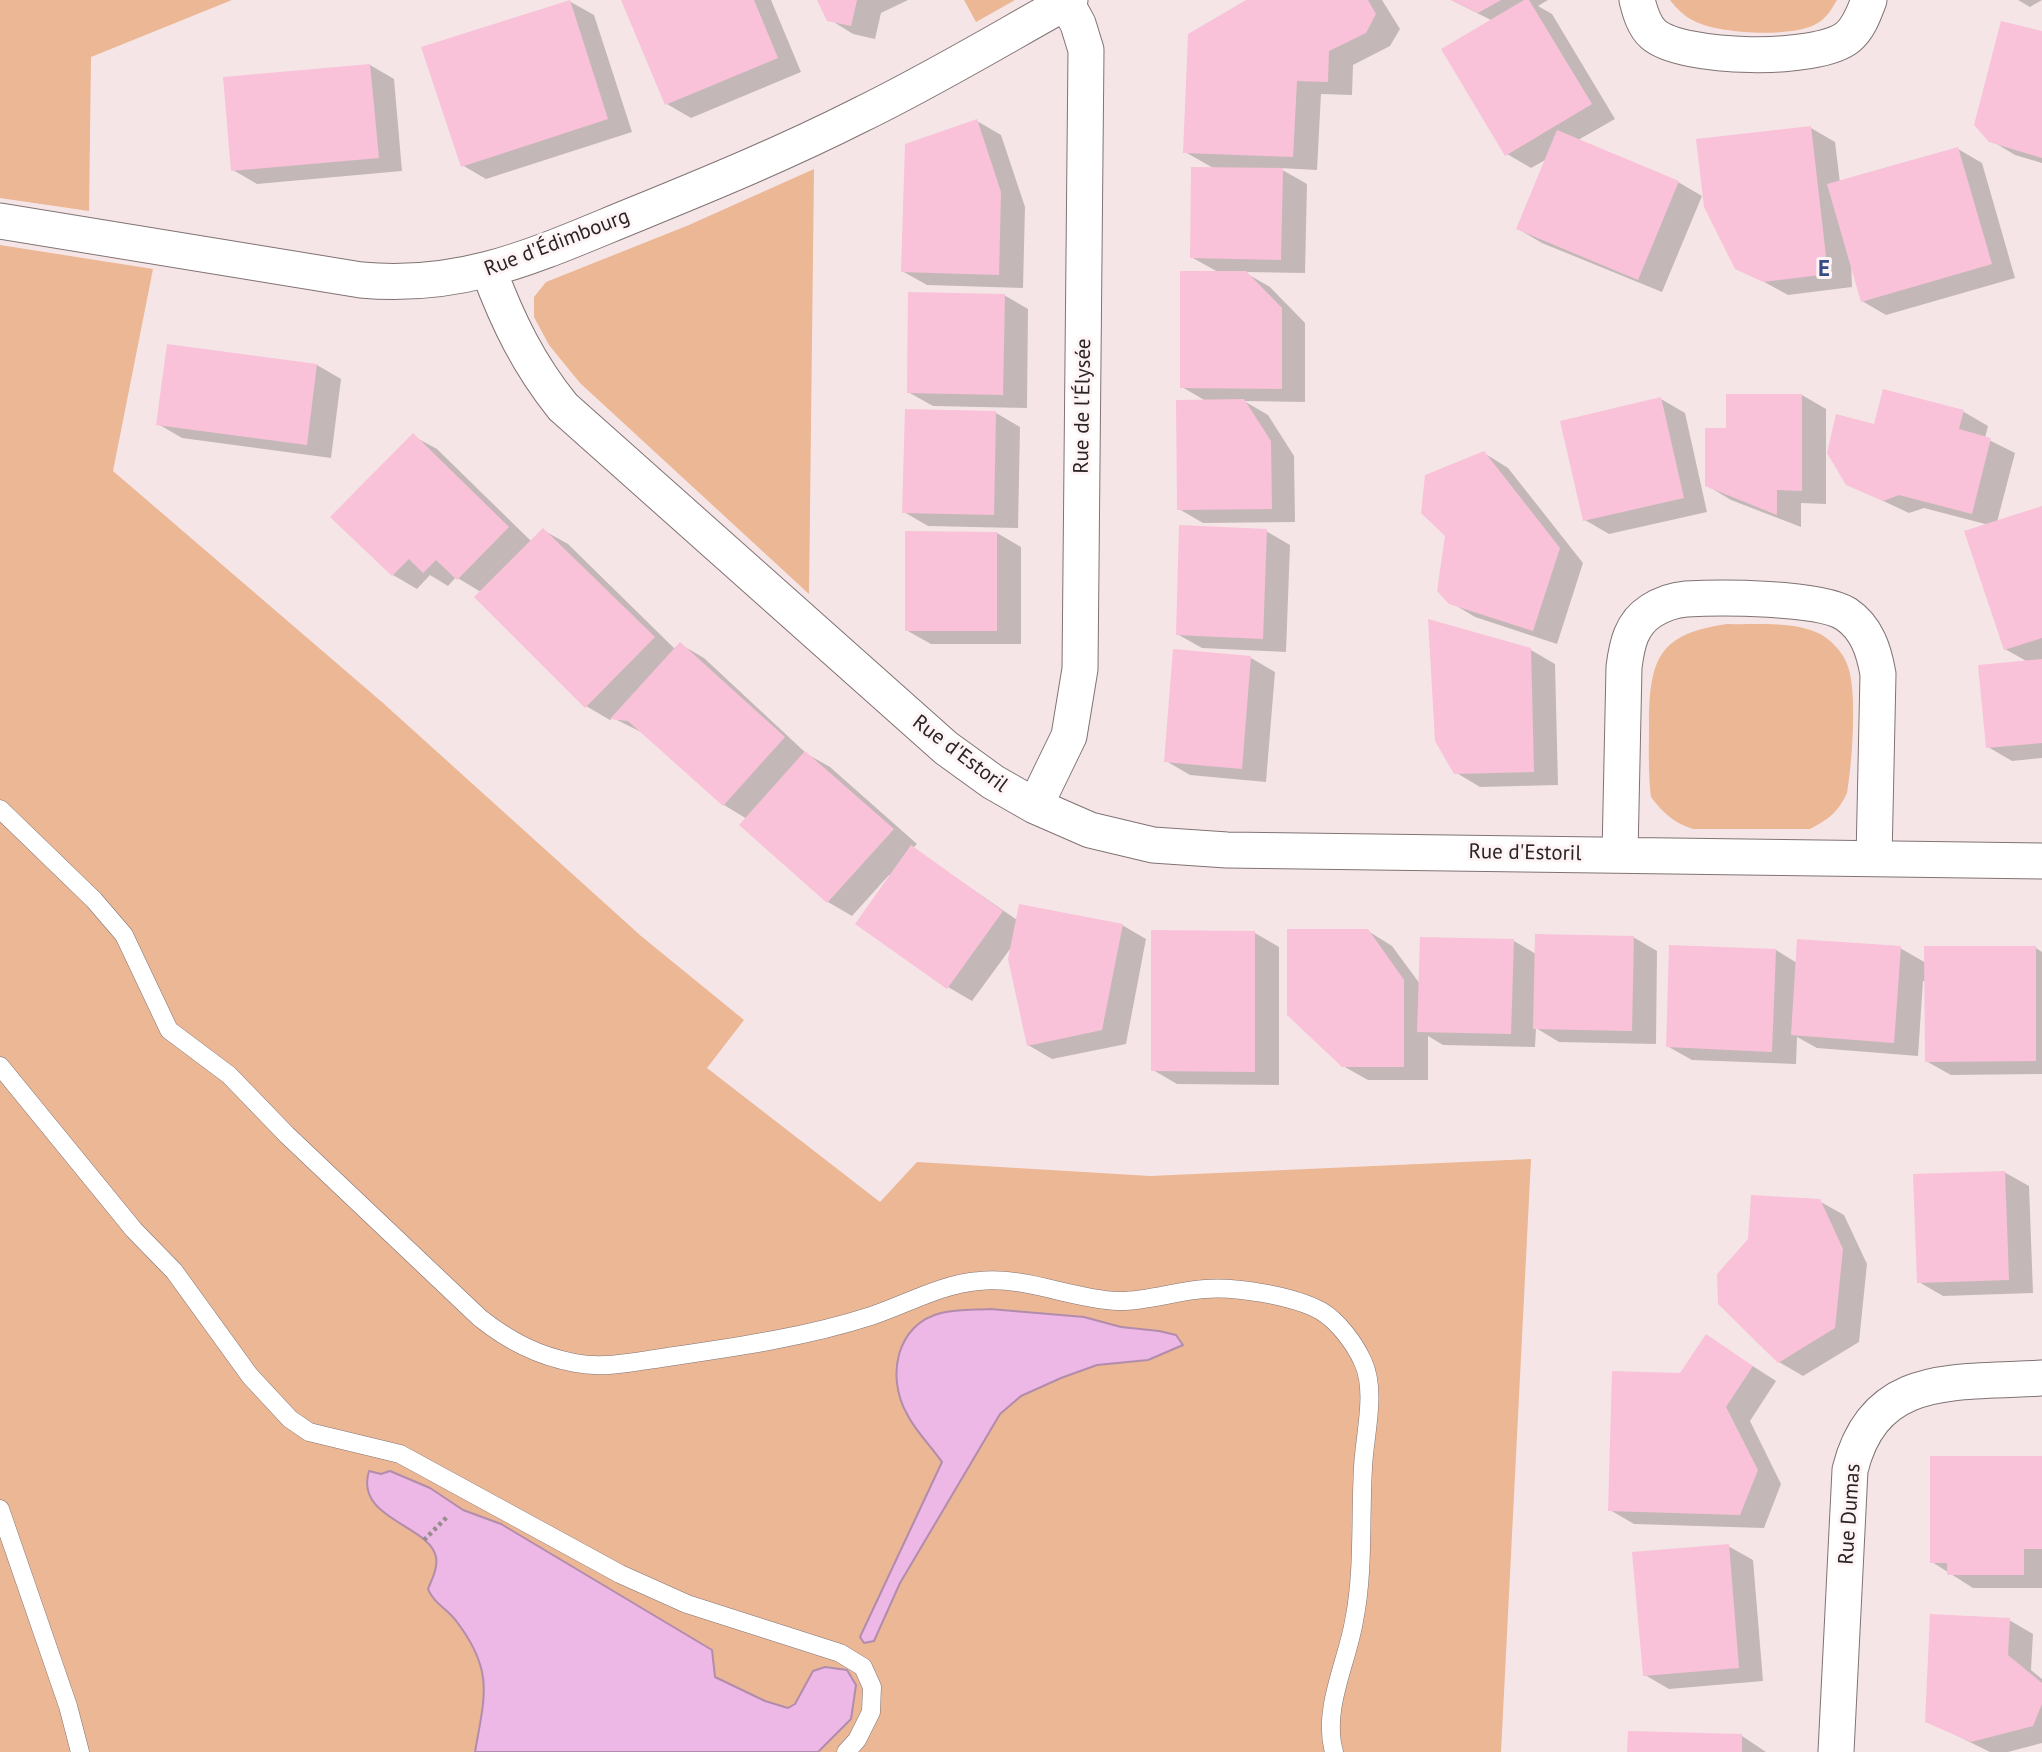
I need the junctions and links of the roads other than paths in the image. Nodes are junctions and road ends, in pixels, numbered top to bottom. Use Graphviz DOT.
graph roads {
  1 [pos="1637,0"];
  2 [pos="1869,0"];
  3 [pos="1068,1"];
  4 [pos="0,221"];
  5 [pos="489,271"];
  6 [pos="1035,806"];
  7 [pos="0,809"];
  8 [pos="1620,854"];
  9 [pos="1874,858"];
  10 [pos="2042,861"];
  11 [pos="0,1066"];
  12 [pos="2042,1378"];
  13 [pos="0,1509"];
  14 [pos="79,1752"];
  15 [pos="846,1752"];
  16 [pos="1334,1752"];
  17 [pos="1836,1752"];
  1 -- 2 [label="street"];
  3 -- 5 [label="street, Rue d'Édimbourg"];
  3 -- 6 [label="street, Rue de l'Élysée"];
  4 -- 5 [label="street, Rue d'Édimbourg"];
  5 -- 6 [label="street, Rue d'Estoril"];
  6 -- 8 [label="street, Rue d'Estoril"];
  7 -- 16 [label="lane"];
  8 -- 9 [label="street, Rue d'Estoril"];
  8 -- 9 [label="street"];
  9 -- 10 [label="street, Rue d'Estoril"];
  11 -- 15 [label="lane"];
  12 -- 17 [label="street, Rue Dumas"];
  13 -- 14 [label="lane"];
}
